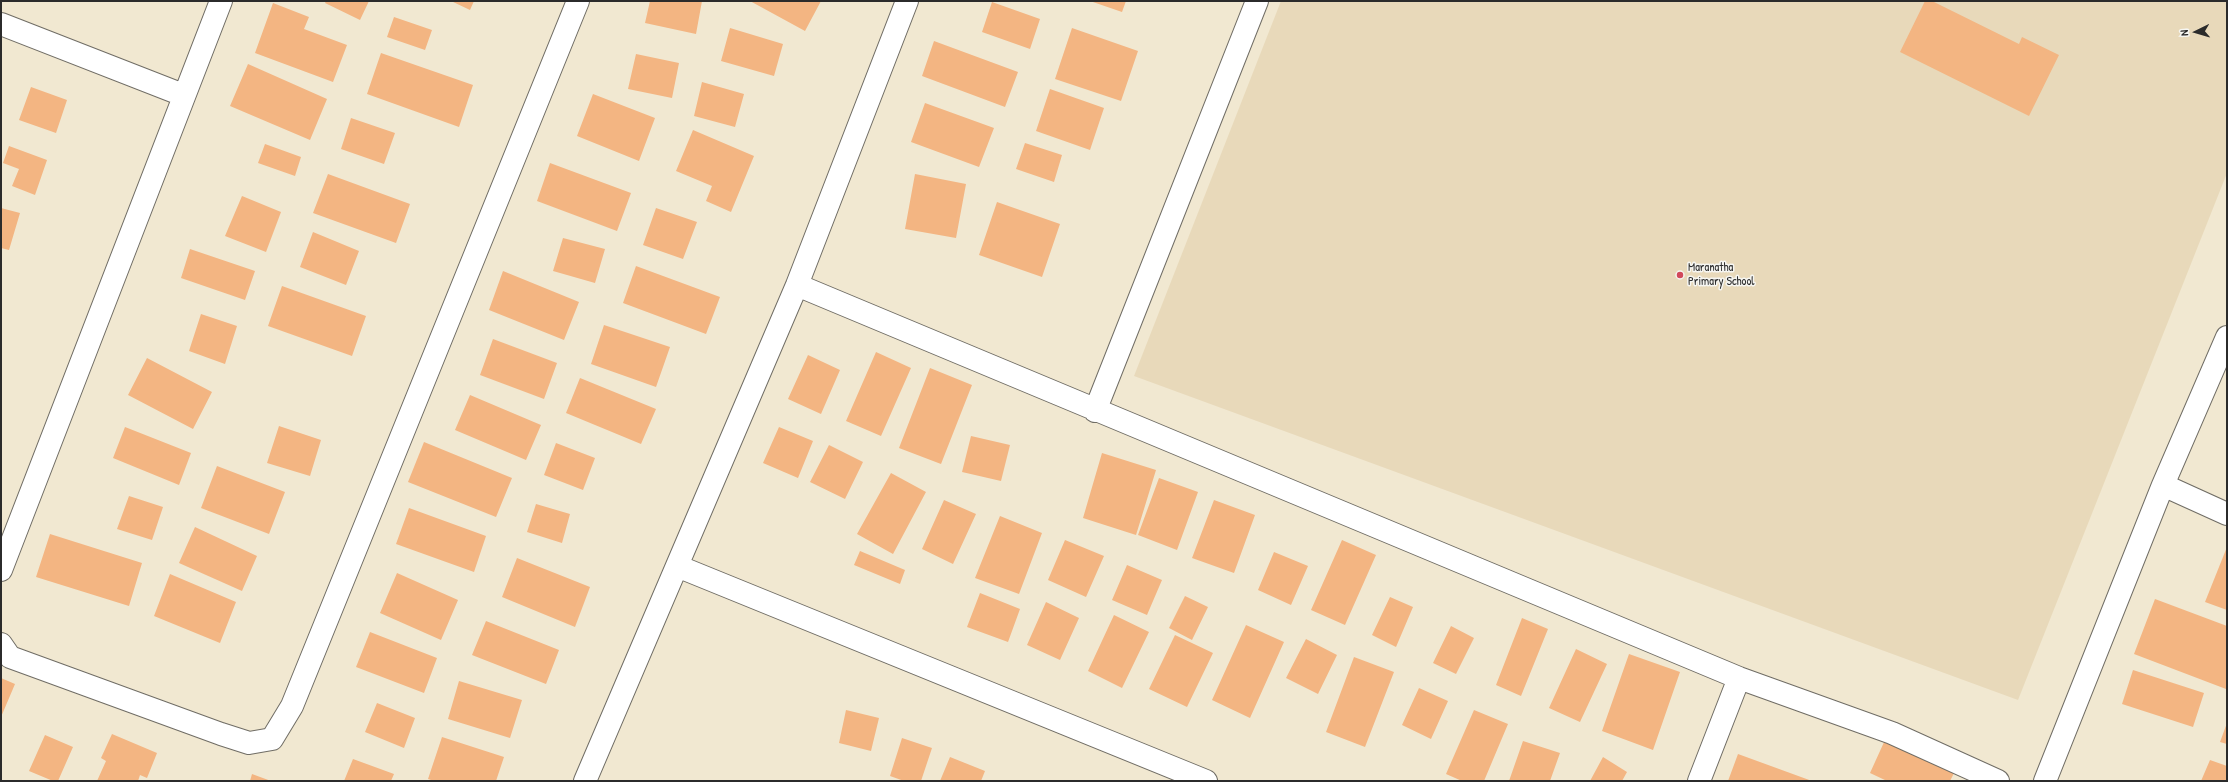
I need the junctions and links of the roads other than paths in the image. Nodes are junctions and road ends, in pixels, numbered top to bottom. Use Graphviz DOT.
graph roads {
  1 [pos="221,1"];
  2 [pos="578,1"];
  3 [pos="907,1"];
  4 [pos="1257,1"];
  5 [pos="1,24"];
  6 [pos="183,95"];
  7 [pos="797,285"];
  8 [pos="2227,337"];
  9 [pos="1095,411"];
  10 [pos="2163,485"];
  11 [pos="2227,514"];
  12 [pos="677,566"];
  13 [pos="1,570"];
  14 [pos="1,644"];
  15 [pos="1739,678"];
  16 [pos="585,781"];
  17 [pos="1206,781"];
  18 [pos="1699,781"];
  19 [pos="1998,781"];
  20 [pos="2045,781"];
  1 -- 6 [label="street"];
  2 -- 14 [label="street"];
  3 -- 7 [label="street"];
  4 -- 9 [label="street"];
  5 -- 6 [label="street"];
  6 -- 13 [label="street"];
  7 -- 9 [label="street"];
  7 -- 12 [label="street"];
  8 -- 10 [label="street"];
  9 -- 15 [label="street"];
  10 -- 11 [label="street"];
  10 -- 20 [label="street"];
  12 -- 16 [label="street"];
  12 -- 17 [label="street"];
  15 -- 18 [label="street"];
  15 -- 19 [label="street"];
}
